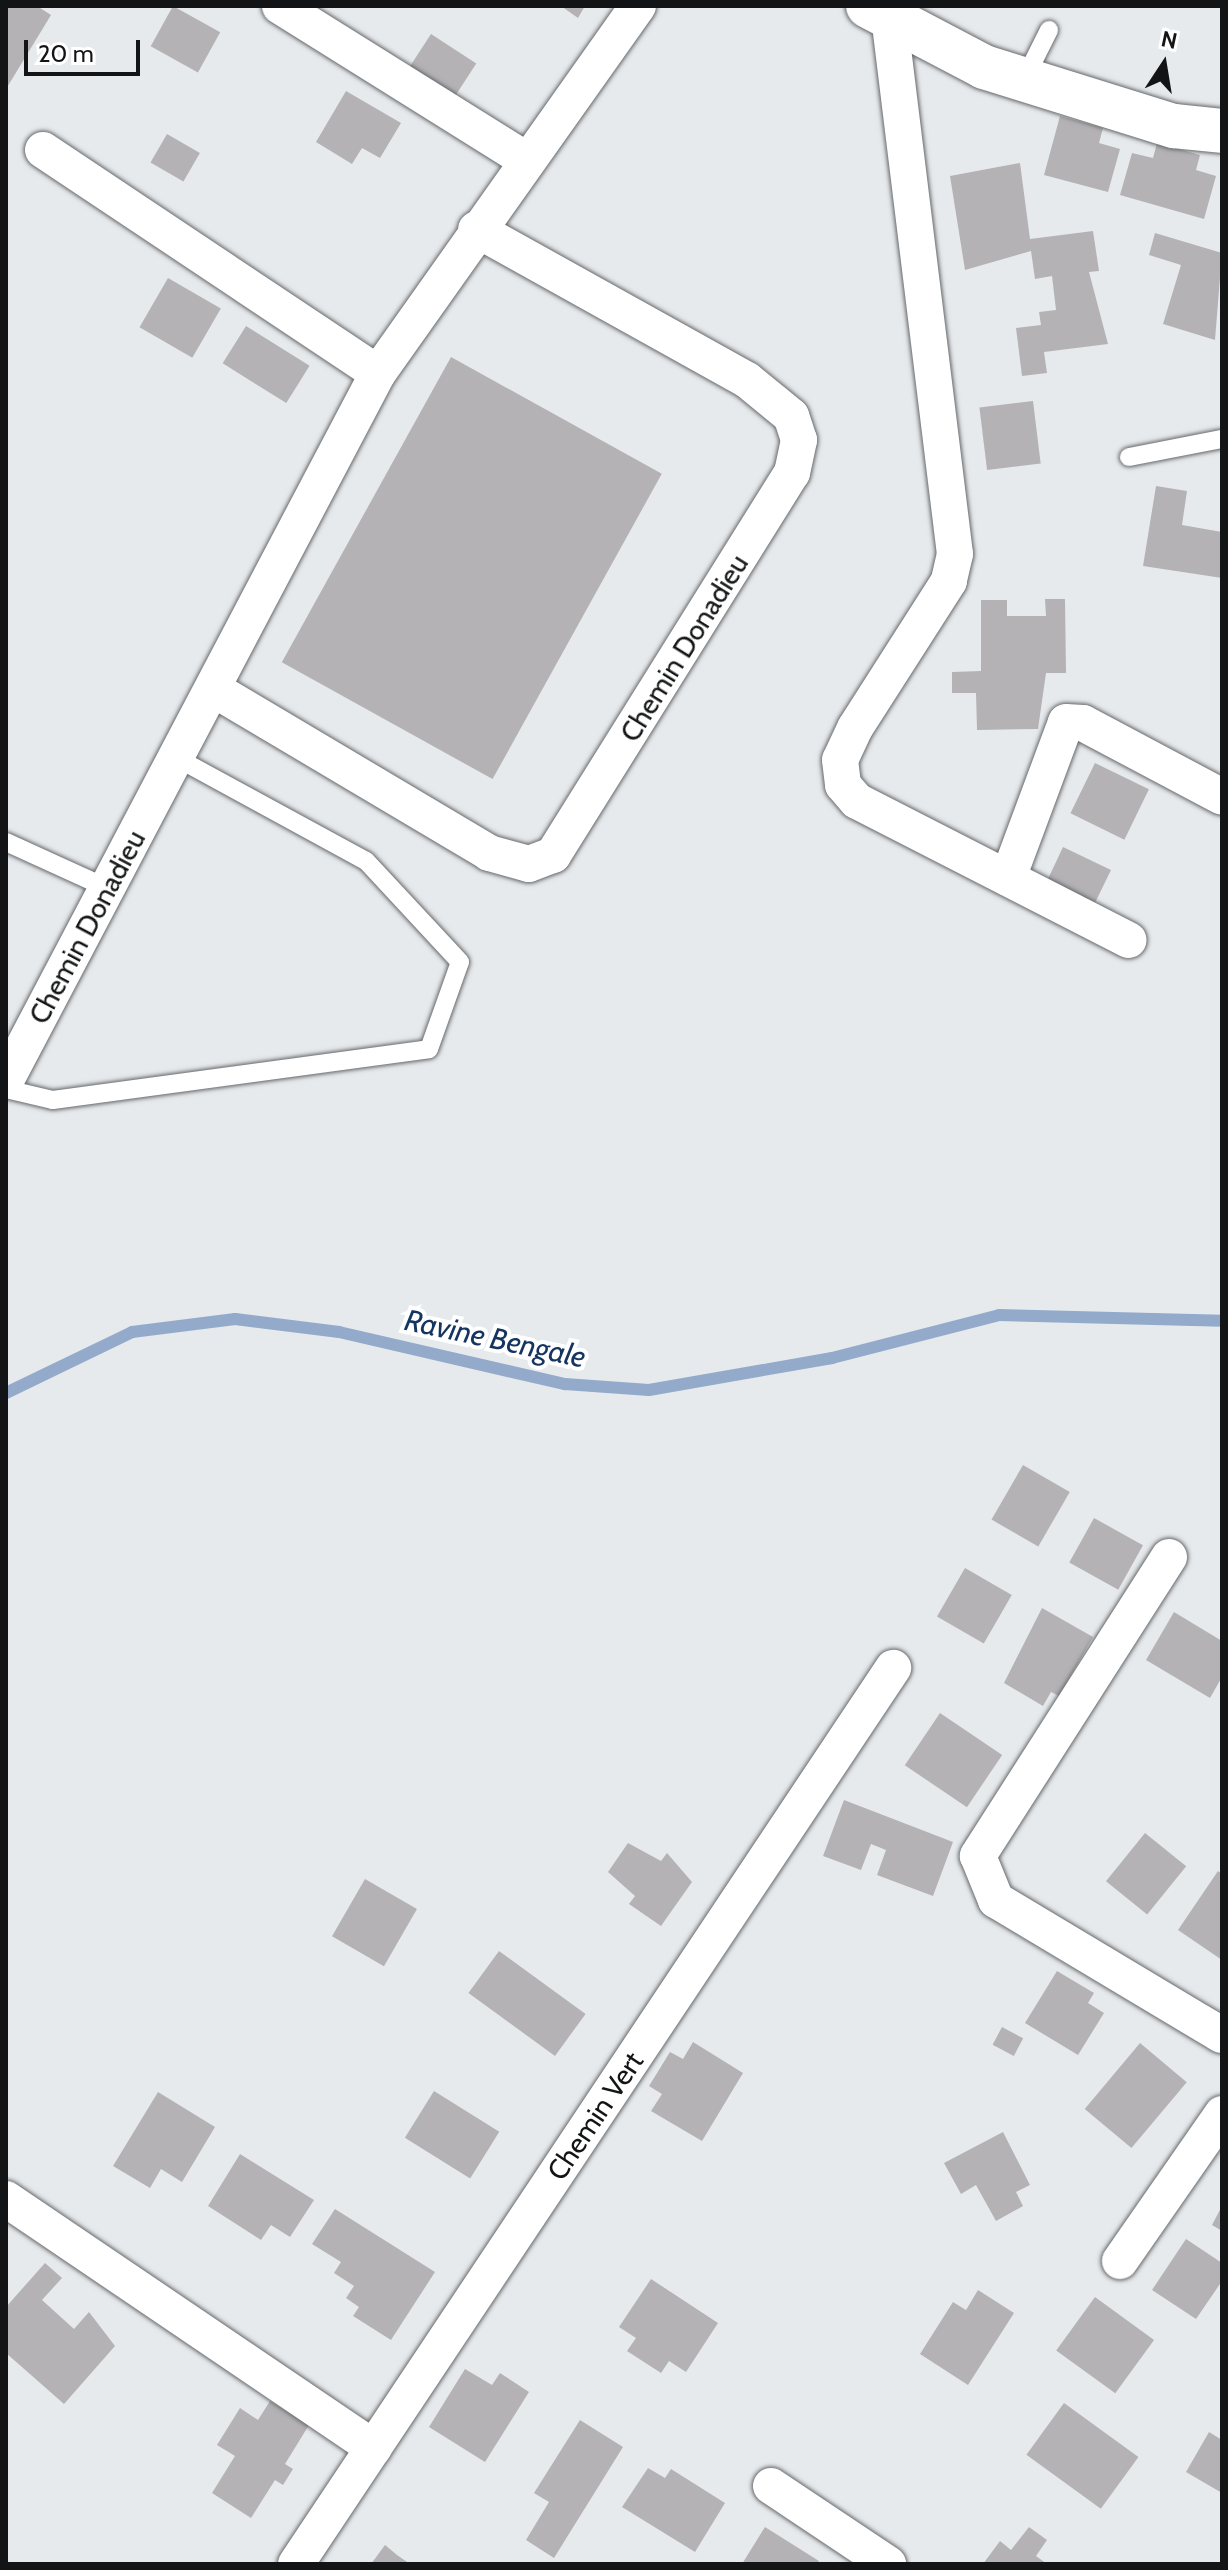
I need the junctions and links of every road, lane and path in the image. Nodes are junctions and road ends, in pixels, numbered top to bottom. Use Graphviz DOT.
graph roads {
  1 [pos="280,6"];
  2 [pos="638,6"];
  3 [pos="879,11"];
  4 [pos="1049,30"];
  5 [pos="1024,80"];
  6 [pos="1222,131"];
  7 [pos="43,150"];
  8 [pos="525,159"];
  9 [pos="476,229"];
  10 [pos="378,373"];
  11 [pos="1222,439"];
  12 [pos="1129,457"];
  13 [pos="215,690"];
  14 [pos="177,758"];
  15 [pos="1222,797"];
  16 [pos="6,842"];
  17 [pos="1008,878"];
  18 [pos="107,888"];
  19 [pos="1129,940"];
  20 [pos="6,1080"];
  21 [pos="6,1089"];
  22 [pos="1169,1557"];
  23 [pos="893,1668"];
  24 [pos="1222,2035"];
  25 [pos="1222,2114"];
  26 [pos="6,2199"];
  27 [pos="1120,2261"];
  28 [pos="374,2448"];
  29 [pos="771,2486"];
  30 [pos="296,2564"];
  31 [pos="888,2564"];
  1 -- 8 [label="street"];
  2 -- 8 [label="street, Chemin Donadieu"];
  3 -- 5 [label="street"];
  3 -- 17 [label="street"];
  4 -- 5 [label="lane"];
  5 -- 6 [label="street"];
  7 -- 10 [label="street"];
  8 -- 9 [label="street, Chemin Donadieu"];
  9 -- 10 [label="street, Chemin Donadieu"];
  9 -- 13 [label="street, Chemin Donadieu"];
  10 -- 13 [label="street, Chemin Donadieu"];
  11 -- 12 [label="lane"];
  13 -- 14 [label="street, Chemin Donadieu"];
  14 -- 18 [label="street, Chemin Donadieu"];
  14 -- 21 [label="lane"];
  15 -- 17 [label="street"];
  16 -- 18 [label="lane"];
  17 -- 19 [label="street"];
  18 -- 20 [label="street, Chemin Donadieu"];
  22 -- 24 [label="street"];
  23 -- 28 [label="street, Chemin Vert"];
  25 -- 27 [label="street"];
  26 -- 28 [label="street"];
  28 -- 30 [label="street, Chemin Vert"];
  29 -- 31 [label="street"];
}
